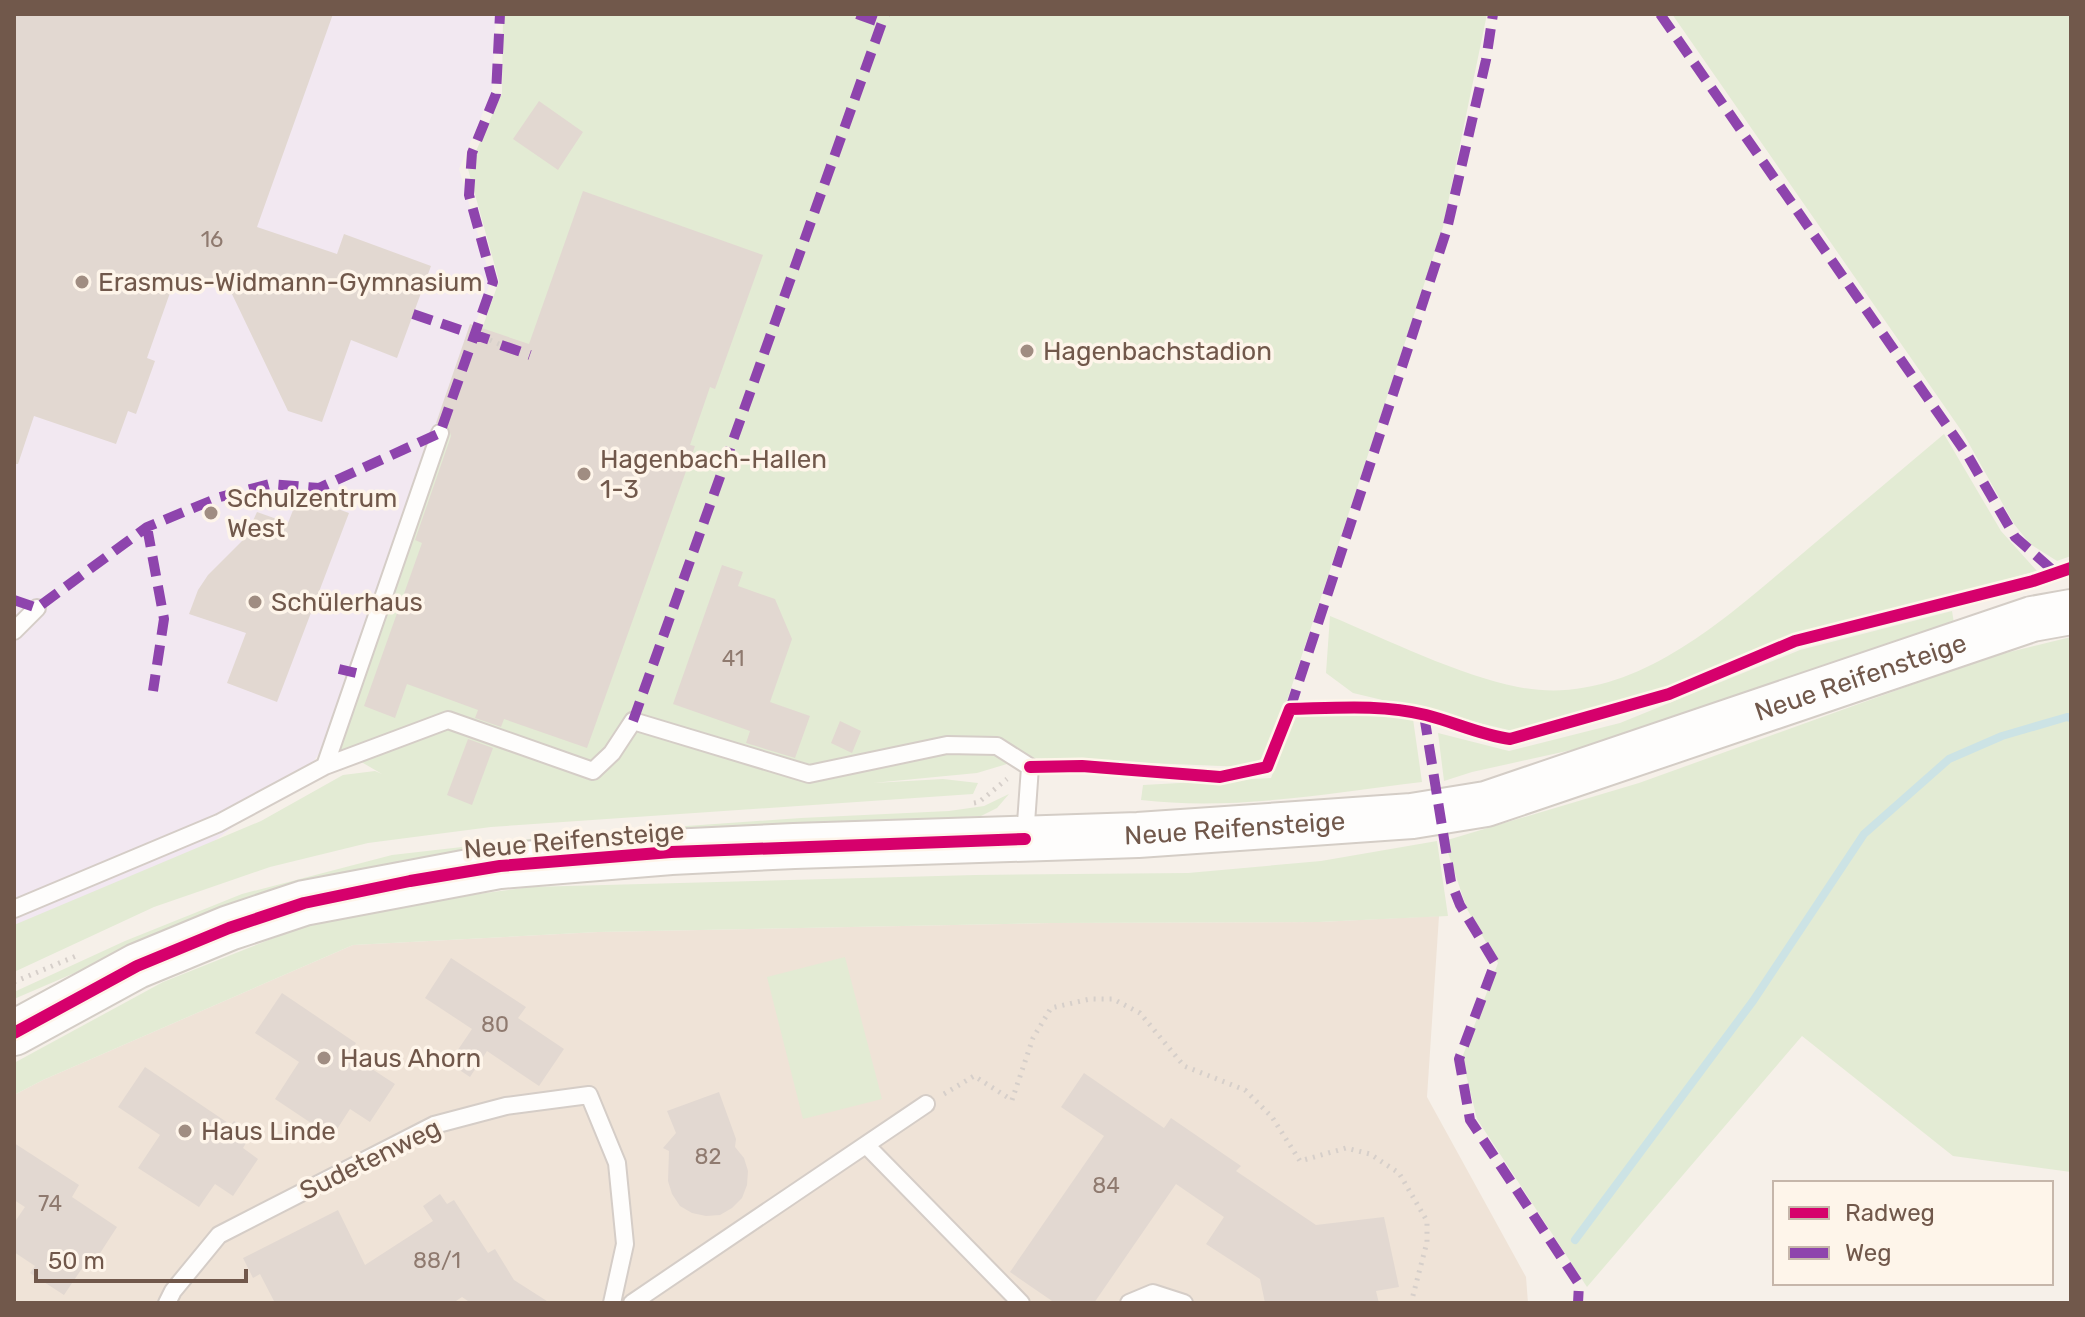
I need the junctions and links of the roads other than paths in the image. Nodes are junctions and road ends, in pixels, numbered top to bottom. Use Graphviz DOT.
graph roads {
  1 [pos="440,433"];
  2 [pos="37,608"];
  3 [pos="2071,612"];
  4 [pos="14,631"];
  5 [pos="325,766"];
  6 [pos="1025,839"];
  7 [pos="14,909"];
  8 [pos="14,1033"];
  9 [pos="926,1104"];
  10 [pos="866,1145"];
  11 [pos="167,1303"];
  12 [pos="612,1303"];
  13 [pos="632,1303"];
  14 [pos="1021,1303"];
  15 [pos="1129,1303"];
  16 [pos="1184,1303"];
  1 -- 5 [label="lane"];
  2 -- 4 [label="lane"];
  3 -- 6 [label="main road, Neue Reifensteige"];
  5 -- 6 [label="lane"];
  5 -- 7 [label="lane"];
  6 -- 8 [label="main road, Neue Reifensteige"];
  9 -- 10 [label="lane"];
  10 -- 13 [label="lane"];
  10 -- 14 [label="lane"];
  11 -- 12 [label="lane, Sudetenweg"];
  15 -- 16 [label="lane"];
}
